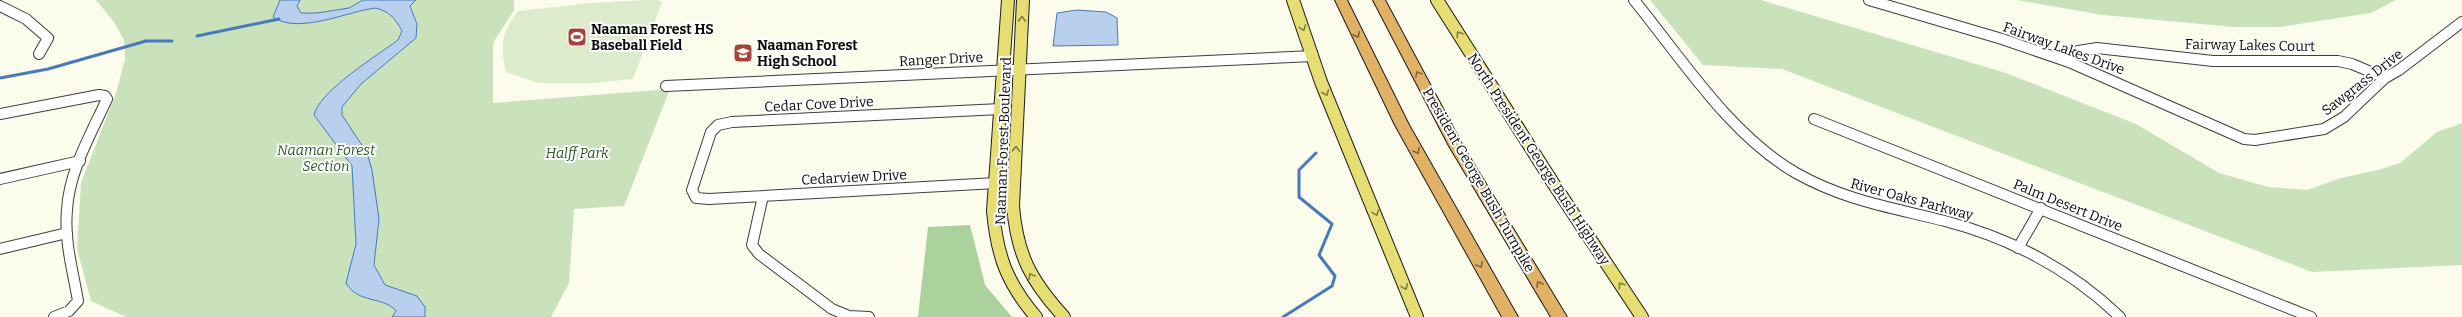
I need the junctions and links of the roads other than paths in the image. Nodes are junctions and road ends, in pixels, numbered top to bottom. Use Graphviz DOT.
graph roads {
  1 [pos="1008,0"];
  2 [pos="1023,0"];
  3 [pos="1293,0"];
  4 [pos="1341,0"];
  5 [pos="1379,0"];
  6 [pos="1437,0"];
  7 [pos="1634,0"];
  8 [pos="1869,0"];
  9 [pos="0,6"];
  10 [pos="2462,22"];
  11 [pos="39,54"];
  12 [pos="1313,56"];
  13 [pos="2068,62"];
  14 [pos="1020,68"];
  15 [pos="1004,70"];
  16 [pos="2386,78"];
  17 [pos="666,86"];
  18 [pos="1002,109"];
  19 [pos="0,114"];
  20 [pos="1814,119"];
  21 [pos="2244,139"];
  22 [pos="80,162"];
  23 [pos="0,179"];
  24 [pos="1014,182"];
  25 [pos="995,183"];
  26 [pos="763,196"];
  27 [pos="696,198"];
  28 [pos="2041,208"];
  29 [pos="67,233"];
  30 [pos="2018,248"];
  31 [pos="0,249"];
  32 [pos="1045,297"];
  33 [pos="1027,306"];
  34 [pos="54,317"];
  35 [pos="869,317"];
  36 [pos="1036,317"];
  37 [pos="1064,317"];
  38 [pos="1417,317"];
  39 [pos="1510,317"];
  40 [pos="1560,317"];
  41 [pos="1642,317"];
  42 [pos="2120,317"];
  43 [pos="2311,317"];
  1 -- 15 [label="main road, Naaman Forest Boulevard"];
  14 -- 2 [label="main road, Naaman Forest Boulevard, one-way"];
  3 -- 12 [label="main road, one-way"];
  4 -- 39 [label="highway, one-way"];
  40 -- 5 [label="highway, President George Bush Turnpike, one-way"];
  41 -- 6 [label="main road, North President George Bush Highway, one-way"];
  7 -- 30 [label="street, River Oaks Parkway"];
  8 -- 13 [label="street, Fairway Lakes Drive"];
  9 -- 11 [label="street"];
  10 -- 16 [label="street, Sawgrass Drive"];
  12 -- 14 [label="street, Ranger Drive"];
  12 -- 38 [label="main road, one-way"];
  13 -- 16 [label="street, Fairway Lakes Court"];
  13 -- 21 [label="street, Fairway Lakes Drive"];
  14 -- 15 [label="street, Ranger Drive"];
  24 -- 14 [label="main road, Naaman Forest Boulevard, one-way"];
  15 -- 17 [label="street, Ranger Drive"];
  15 -- 18 [label="main road, Naaman Forest Boulevard"];
  16 -- 21 [label="street, Sawgrass Drive"];
  18 -- 25 [label="main road, Naaman Forest Boulevard"];
  18 -- 27 [label="street, Cedar Cove Drive"];
  19 -- 22 [label="street"];
  20 -- 28 [label="street, Palm Desert Drive"];
  22 -- 23 [label="street"];
  22 -- 29 [label="street"];
  24 -- 25 [label="street, Cedarview Drive"];
  32 -- 24 [label="main road, Naaman Forest Boulevard, one-way"];
  25 -- 26 [label="street, Cedarview Drive"];
  25 -- 33 [label="main road, Naaman Forest Boulevard"];
  26 -- 27 [label="street, Cedarview Drive"];
  26 -- 35 [label="street"];
  28 -- 30 [label="street"];
  28 -- 43 [label="street, Palm Desert Drive"];
  29 -- 31 [label="street"];
  29 -- 34 [label="street"];
  30 -- 42 [label="street, River Oaks Parkway"];
  32 -- 33 [label="main road"];
  32 -- 37 [label="main road, Naaman Forest Boulevard"];
  33 -- 36 [label="main road, Naaman Forest Boulevard"];
}
